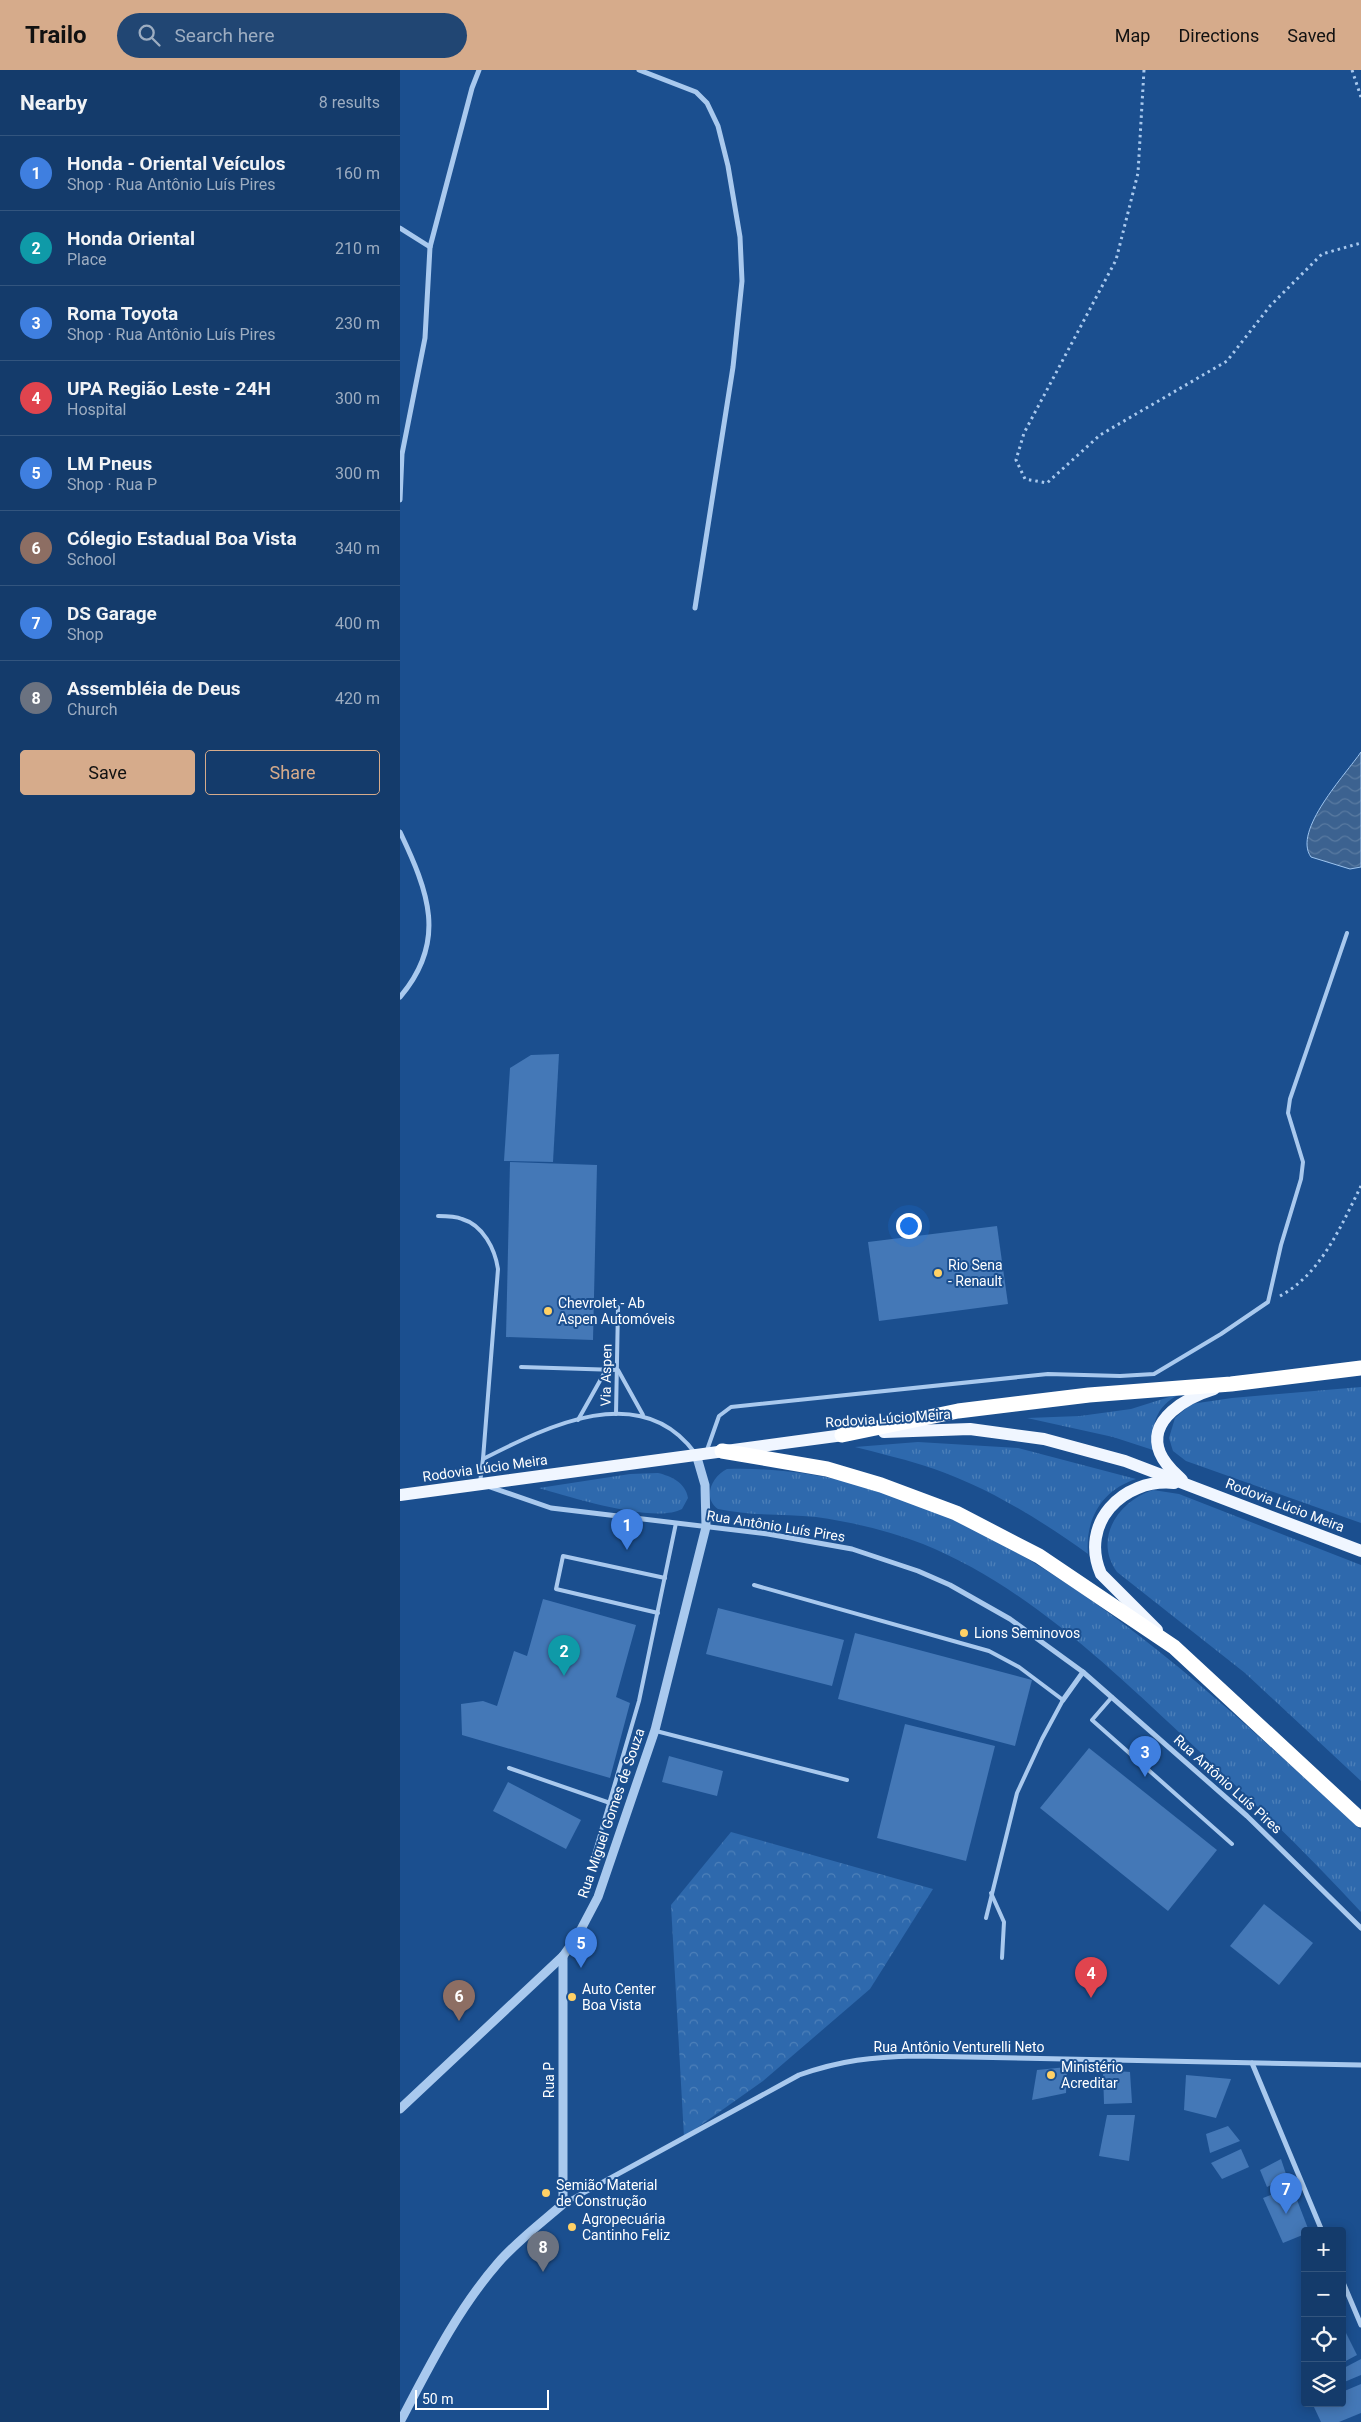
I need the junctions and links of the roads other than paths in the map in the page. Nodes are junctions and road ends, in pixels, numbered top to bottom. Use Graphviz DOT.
graph roads {
  1 [pos="479,70"];
  2 [pos="639,70"];
  3 [pos="400,228"];
  4 [pos="430,247"];
  5 [pos="400,500"];
  6 [pos="695,608"];
  7 [pos="400,832"];
  8 [pos="1347,933"];
  9 [pos="400,997"];
  10 [pos="438,1216"];
  11 [pos="618,1307"];
  12 [pos="521,1367"];
  13 [pos="1361,1368"];
  14 [pos="606,1370"];
  15 [pos="618,1370"];
  16 [pos="1154,1374"];
  17 [pos="1231,1384"];
  18 [pos="1158,1389"];
  19 [pos="616,1414"];
  20 [pos="643,1415"];
  21 [pos="578,1420"];
  22 [pos="842,1435"];
  23 [pos="722,1450"];
  24 [pos="701,1454"];
  25 [pos="484,1459"];
  26 [pos="480,1484"];
  27 [pos="1186,1484"];
  28 [pos="400,1495"];
  29 [pos="676,1524"];
  30 [pos="706,1527"];
  31 [pos="1361,1551"];
  32 [pos="665,1578"];
  33 [pos="754,1585"];
  34 [pos="658,1613"];
  35 [pos="1174,1647"];
  36 [pos="1083,1672"];
  37 [pos="1112,1697"];
  38 [pos="1063,1700"];
  39 [pos="655,1730"];
  40 [pos="509,1768"];
  41 [pos="847,1780"];
  42 [pos="610,1803"];
  43 [pos="1361,1820"];
  44 [pos="1232,1844"];
  45 [pos="594,1855"];
  46 [pos="992,1893"];
  47 [pos="986,1918"];
  48 [pos="1361,1928"];
  49 [pos="563,1956"];
  50 [pos="1002,1958"];
  51 [pos="1252,2063"];
  52 [pos="1361,2065"];
  53 [pos="400,2109"];
  54 [pos="563,2204"];
  55 [pos="1320,2227"];
  56 [pos="1346,2289"];
  57 [pos="1361,2325"];
  58 [pos="400,2422"];
  1 -- 4 [label="street"];
  2 -- 6 [label="street"];
  3 -- 4 [label="street"];
  4 -- 5 [label="street"];
  7 -- 9 [label="street"];
  8 -- 16 [label="lane"];
  10 -- 25 [label="lane"];
  11 -- 15 [label="lane, Via Aspen"];
  12 -- 14 [label="lane"];
  13 -- 17 [label="highway"];
  14 -- 15 [label="lane"];
  14 -- 21 [label="lane"];
  15 -- 19 [label="lane, Via Aspen"];
  15 -- 20 [label="lane"];
  16 -- 18 [label="lane"];
  16 -- 24 [label="lane"];
  17 -- 18 [label="highway"];
  17 -- 27 [label="main road"];
  18 -- 22 [label="highway"];
  19 -- 20 [label="lane"];
  19 -- 21 [label="lane"];
  20 -- 24 [label="lane"];
  21 -- 25 [label="lane"];
  22 -- 23 [label="main road, Rodovia Lúcio Meira"];
  22 -- 27 [label="main road, Rodovia Lúcio Meira"];
  23 -- 24 [label="main road, Rodovia Lúcio Meira"];
  23 -- 35 [label="highway"];
  24 -- 26 [label="main road, Rodovia Lúcio Meira"];
  24 -- 30 [label="street, Rua Miguel Gomes de Souza"];
  25 -- 26 [label="lane"];
  26 -- 28 [label="main road, Rodovia Lúcio Meira"];
  26 -- 29 [label="street, Rua Antônio Luís Pires"];
  27 -- 31 [label="main road, Rodovia Lúcio Meira"];
  27 -- 35 [label="main road"];
  29 -- 30 [label="street, Rua Antônio Luís Pires"];
  29 -- 32 [label="lane"];
  30 -- 36 [label="street, Rua Antônio Luís Pires"];
  30 -- 39 [label="street, Rua Miguel Gomes de Souza"];
  32 -- 34 [label="lane"];
  32 -- 34 [label="lane"];
  33 -- 38 [label="lane"];
  34 -- 42 [label="lane"];
  35 -- 43 [label="highway"];
  36 -- 37 [label="street, Rua Antônio Luís Pires"];
  36 -- 38 [label="street"];
  37 -- 44 [label="lane"];
  37 -- 48 [label="street, Rua Antônio Luís Pires"];
  38 -- 46 [label="lane"];
  39 -- 41 [label="lane"];
  39 -- 49 [label="street, Rua Miguel Gomes de Souza"];
  40 -- 42 [label="lane"];
  42 -- 45 [label="lane"];
  46 -- 47 [label="lane"];
  46 -- 50 [label="lane"];
  49 -- 53 [label="street, Rua Miguel Gomes de Souza"];
  49 -- 54 [label="street, Rua P"];
  51 -- 52 [label="street, Rua Antônio Venturelli Neto"];
  51 -- 54 [label="street, Rua Antônio Venturelli Neto"];
  51 -- 55 [label="street"];
  54 -- 58 [label="street"];
  56 -- 57 [label="street"];
}
